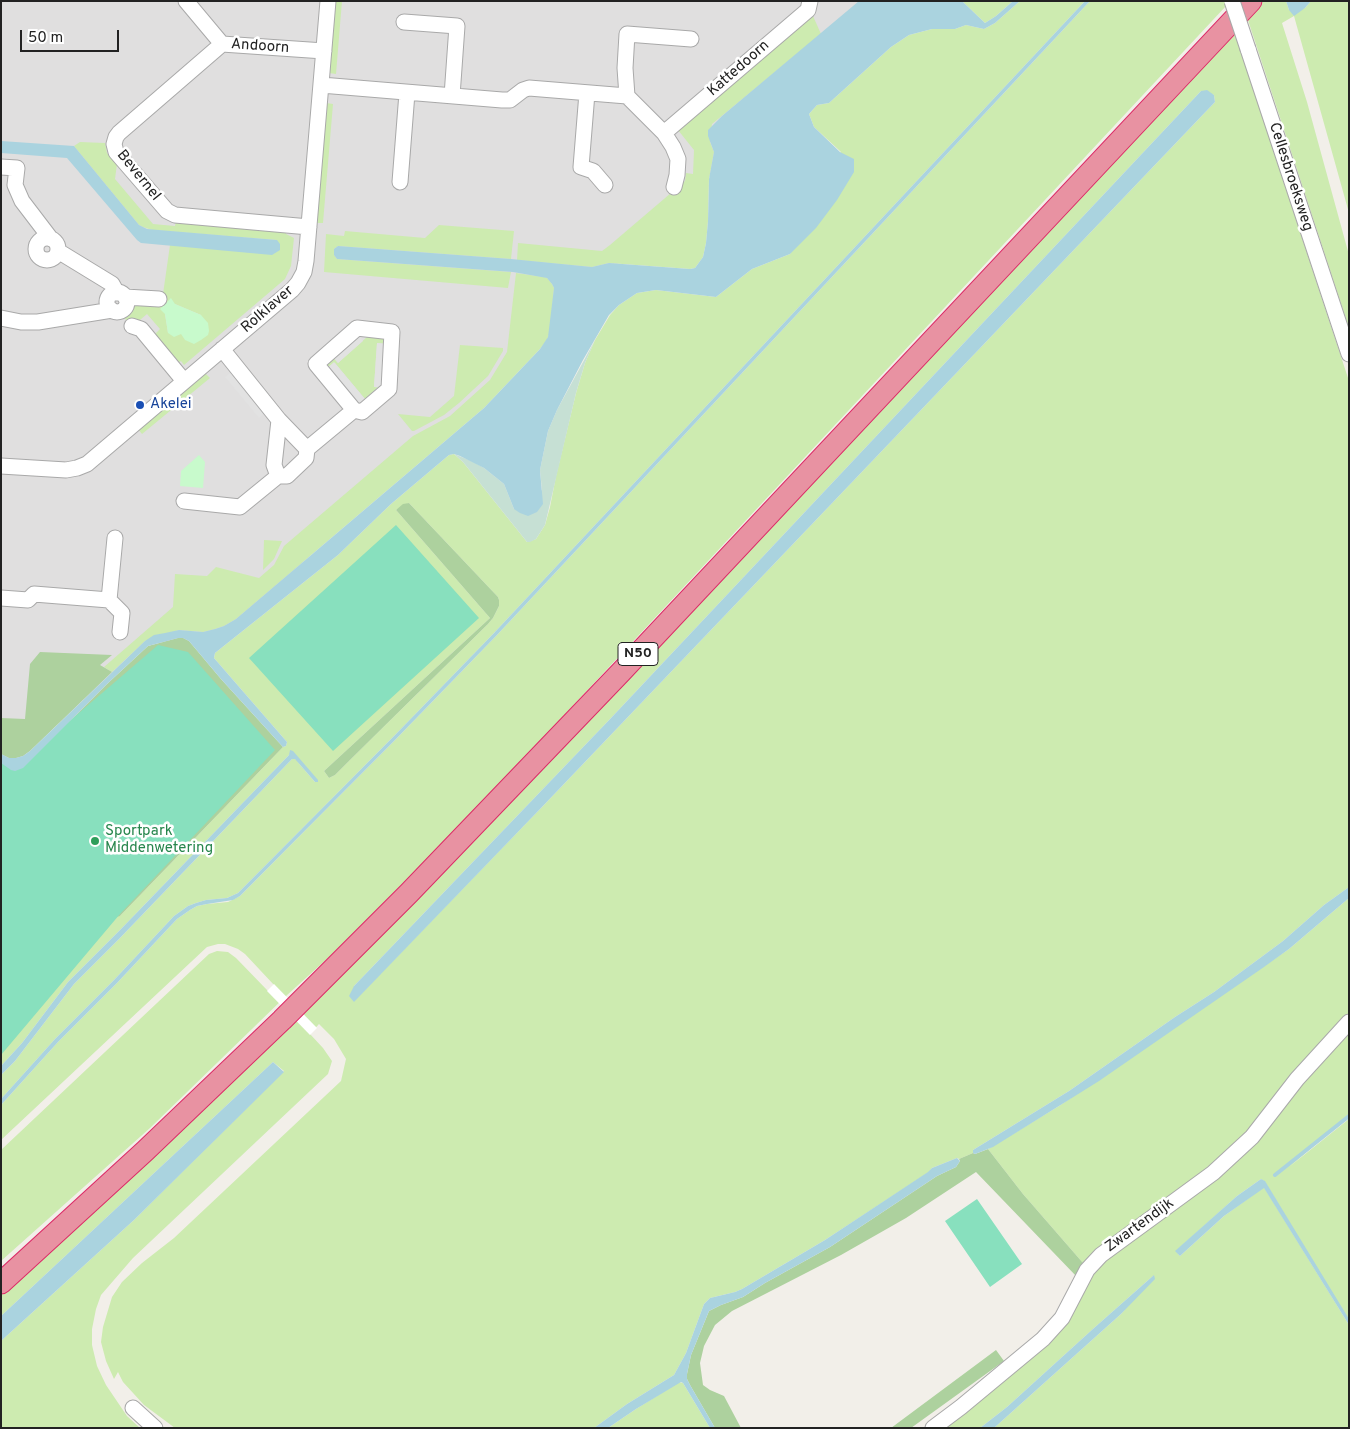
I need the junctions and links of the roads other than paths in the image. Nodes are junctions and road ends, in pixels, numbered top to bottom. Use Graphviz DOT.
graph roads {
  1 [pos="186,1"];
  2 [pos="328,1"];
  3 [pos="810,1"];
  4 [pos="1232,1"];
  5 [pos="1240,1"];
  6 [pos="1251,1"];
  7 [pos="404,22"];
  8 [pos="691,39"];
  9 [pos="222,44"];
  10 [pos="324,51"];
  11 [pos="321,85"];
  12 [pos="407,93"];
  13 [pos="587,93"];
  14 [pos="452,96"];
  15 [pos="626,96"];
  16 [pos="664,133"];
  17 [pos="1,166"];
  18 [pos="400,182"];
  19 [pos="605,185"];
  20 [pos="674,187"];
  21 [pos="309,227"];
  22 [pos="121,295"];
  23 [pos="158,299"];
  24 [pos="1,318"];
  25 [pos="132,326"];
  26 [pos="222,349"];
  27 [pos="1349,354"];
  28 [pos="184,381"];
  29 [pos="354,410"];
  30 [pos="279,420"];
  31 [pos="307,449"];
  32 [pos="1,466"];
  33 [pos="278,476"];
  34 [pos="184,501"];
  35 [pos="115,538"];
  36 [pos="1,598"];
  37 [pos="109,600"];
  38 [pos="120,632"];
  39 [pos="1349,1022"];
  40 [pos="1,1272"];
  41 [pos="1,1283"];
  42 [pos="133,1408"];
  43 [pos="154,1428"];
  44 [pos="933,1428"];
  1 -- 9 [label="street, Andoorn"];
  2 -- 10 [label="street, Rolklaver"];
  3 -- 16 [label="street, Kattedoorn"];
  4 -- 27 [label="street, Cellesbroeksweg, bridge"];
  5 -- 40 [label="highway, N50"];
  6 -- 41 [label="highway, N50"];
  7 -- 14 [label="street"];
  8 -- 15 [label="street"];
  9 -- 10 [label="street, Andoorn"];
  9 -- 21 [label="street, Bevernel"];
  10 -- 11 [label="street, Rolklaver"];
  11 -- 12 [label="street"];
  11 -- 21 [label="street, Rolklaver"];
  12 -- 14 [label="street"];
  12 -- 18 [label="street"];
  13 -- 14 [label="street"];
  13 -- 15 [label="street"];
  13 -- 19 [label="street"];
  15 -- 16 [label="street"];
  16 -- 20 [label="street"];
  17 -- 22 [label="street"];
  21 -- 26 [label="street, Rolklaver"];
  22 -- 23 [label="street"];
  22 -- 24 [label="street"];
  25 -- 28 [label="street"];
  26 -- 28 [label="street, Rolklaver"];
  26 -- 30 [label="street"];
  28 -- 32 [label="street, Rolklaver"];
  29 -- 29 [label="street"];
  29 -- 31 [label="street"];
  30 -- 31 [label="street"];
  30 -- 33 [label="street"];
  31 -- 33 [label="street"];
  33 -- 34 [label="street"];
  35 -- 37 [label="street"];
  36 -- 37 [label="street"];
  37 -- 38 [label="street"];
  39 -- 44 [label="street, Zwartendijk"];
  42 -- 43 [label="street"];
}
